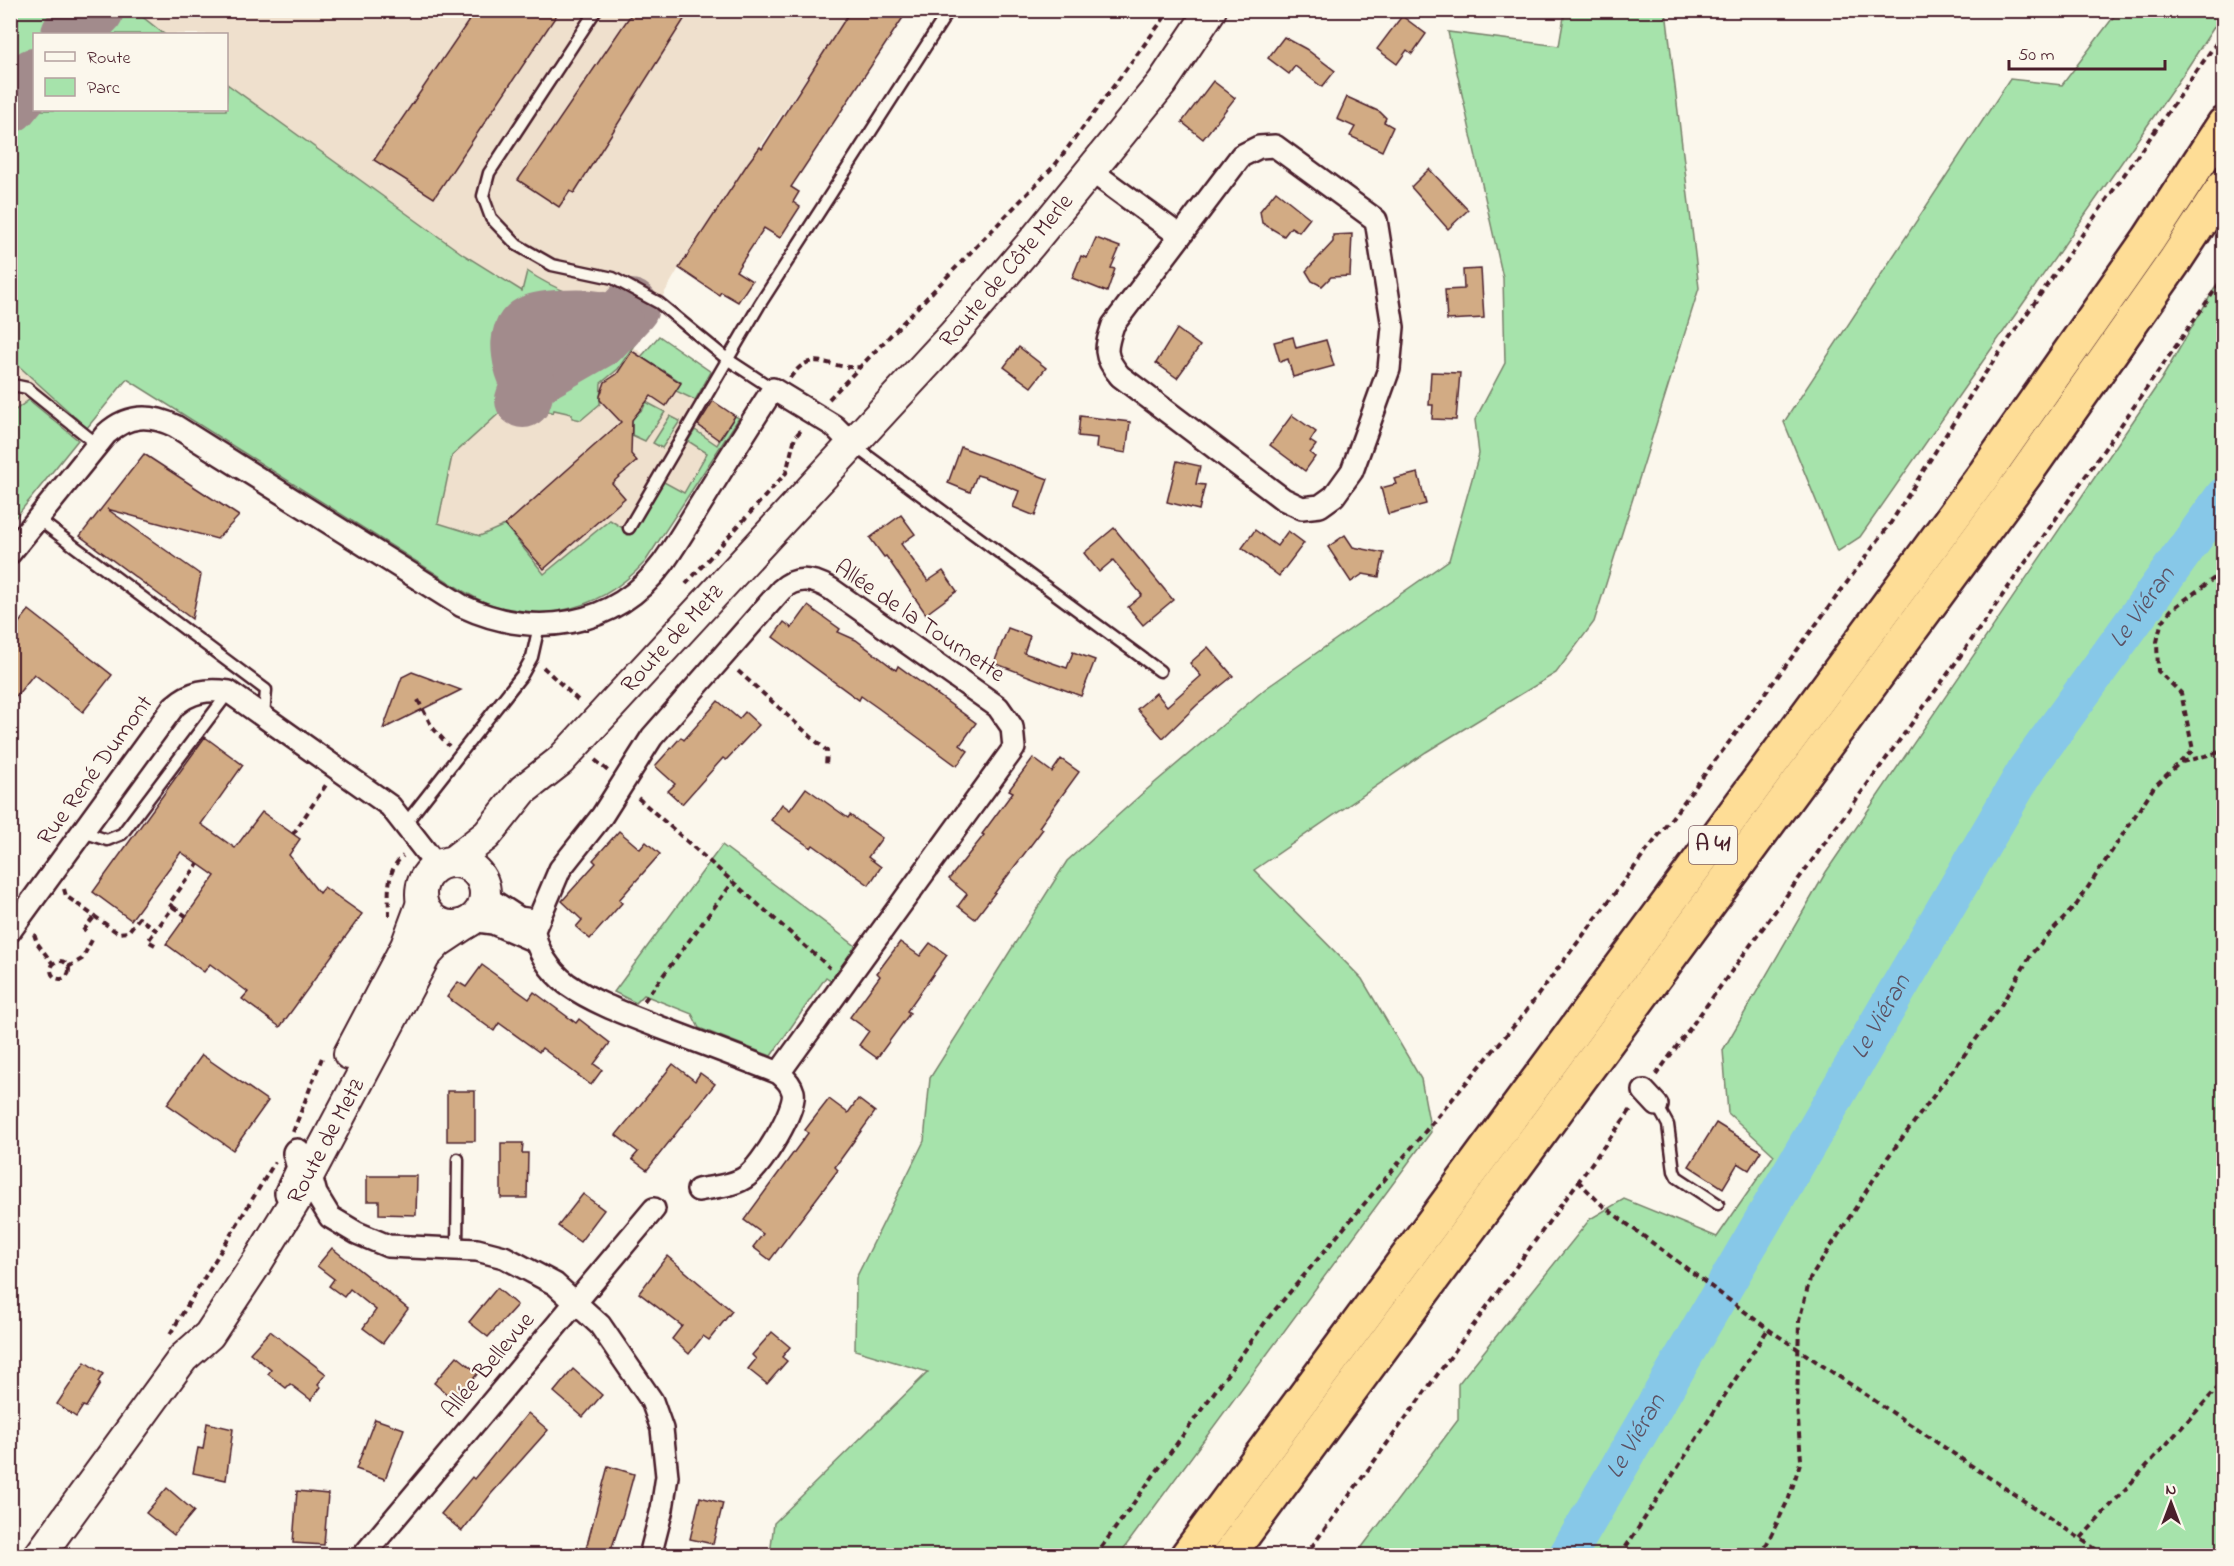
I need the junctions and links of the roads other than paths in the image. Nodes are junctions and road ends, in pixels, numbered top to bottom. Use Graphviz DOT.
graph roads {
  1 [pos="596,10"];
  2 [pos="949,10"];
  3 [pos="1211,10"];
  4 [pos="2223,124"];
  5 [pos="1090,170"];
  6 [pos="2223,186"];
  7 [pos="1180,236"];
  8 [pos="727,359"];
  9 [pos="14,385"];
  10 [pos="776,391"];
  11 [pos="852,444"];
  12 [pos="98,445"];
  13 [pos="785,516"];
  14 [pos="38,519"];
  15 [pos="629,528"];
  16 [pos="10,553"];
  17 [pos="540,626"];
  18 [pos="1160,670"];
  19 [pos="229,692"];
  20 [pos="264,716"];
  21 [pos="569,752"];
  22 [pos="405,824"];
  23 [pos="82,832"];
  24 [pos="436,859"];
  25 [pos="422,903"];
  26 [pos="476,907"];
  27 [pos="536,930"];
  28 [pos="10,931"];
  29 [pos="779,1073"];
  30 [pos="1650,1098"];
  31 [pos="294,1154"];
  32 [pos="458,1158"];
  33 [pos="698,1190"];
  34 [pos="1719,1204"];
  35 [pos="292,1205"];
  36 [pos="654,1209"];
  37 [pos="330,1217"];
  38 [pos="457,1248"];
  39 [pos="576,1301"];
  40 [pos="174,1349"];
  41 [pos="39,1556"];
  42 [pos="363,1556"];
  43 [pos="650,1556"];
  44 [pos="1187,1556"];
  45 [pos="1228,1556"];
  1 -- 8 [label="lane"];
  2 -- 8 [label="lane"];
  3 -- 5 [label="main road, Route de Côte Merle"];
  4 -- 44 [label="highway, A 41"];
  5 -- 7 [label="street"];
  5 -- 11 [label="main road, Route de Côte Merle"];
  6 -- 45 [label="highway, A 41"];
  7 -- 7 [label="street"];
  8 -- 10 [label="lane"];
  8 -- 15 [label="lane"];
  9 -- 12 [label="lane"];
  10 -- 11 [label="street"];
  10 -- 17 [label="street"];
  11 -- 13 [label="main road, Route de Côte Merle"];
  11 -- 18 [label="lane"];
  12 -- 14 [label="street"];
  12 -- 17 [label="street"];
  13 -- 21 [label="main road, Route de Metz"];
  14 -- 16 [label="street"];
  14 -- 20 [label="lane"];
  17 -- 22 [label="lane"];
  19 -- 20 [label="street"];
  19 -- 23 [label="street, Rue René Dumont"];
  19 -- 23 [label="lane"];
  20 -- 22 [label="street"];
  21 -- 24 [label="main road, Route de Metz"];
  21 -- 26 [label="main road, Route de Metz"];
  22 -- 24 [label="street"];
  23 -- 28 [label="street, Rue René Dumont"];
  24 -- 25 [label="main road"];
  24 -- 26 [label="main road"];
  25 -- 26 [label="main road"];
  25 -- 31 [label="main road, Route de Metz"];
  26 -- 27 [label="street"];
  26 -- 31 [label="main road, Route de Metz"];
  27 -- 29 [label="street"];
  27 -- 29 [label="street, Allée de la Tournette"];
  29 -- 33 [label="street"];
  30 -- 34 [label="lane"];
  31 -- 35 [label="main road, Route de Metz"];
  31 -- 37 [label="street"];
  31 -- 40 [label="main road, Route de Metz"];
  32 -- 38 [label="lane"];
  35 -- 37 [label="street"];
  35 -- 40 [label="main road, Route de Metz"];
  36 -- 39 [label="street, Allée Bellevue"];
  37 -- 38 [label="street"];
  38 -- 39 [label="street"];
  39 -- 42 [label="street, Allée Bellevue"];
  39 -- 43 [label="street"];
  40 -- 41 [label="main road, Route de Metz"];
}
